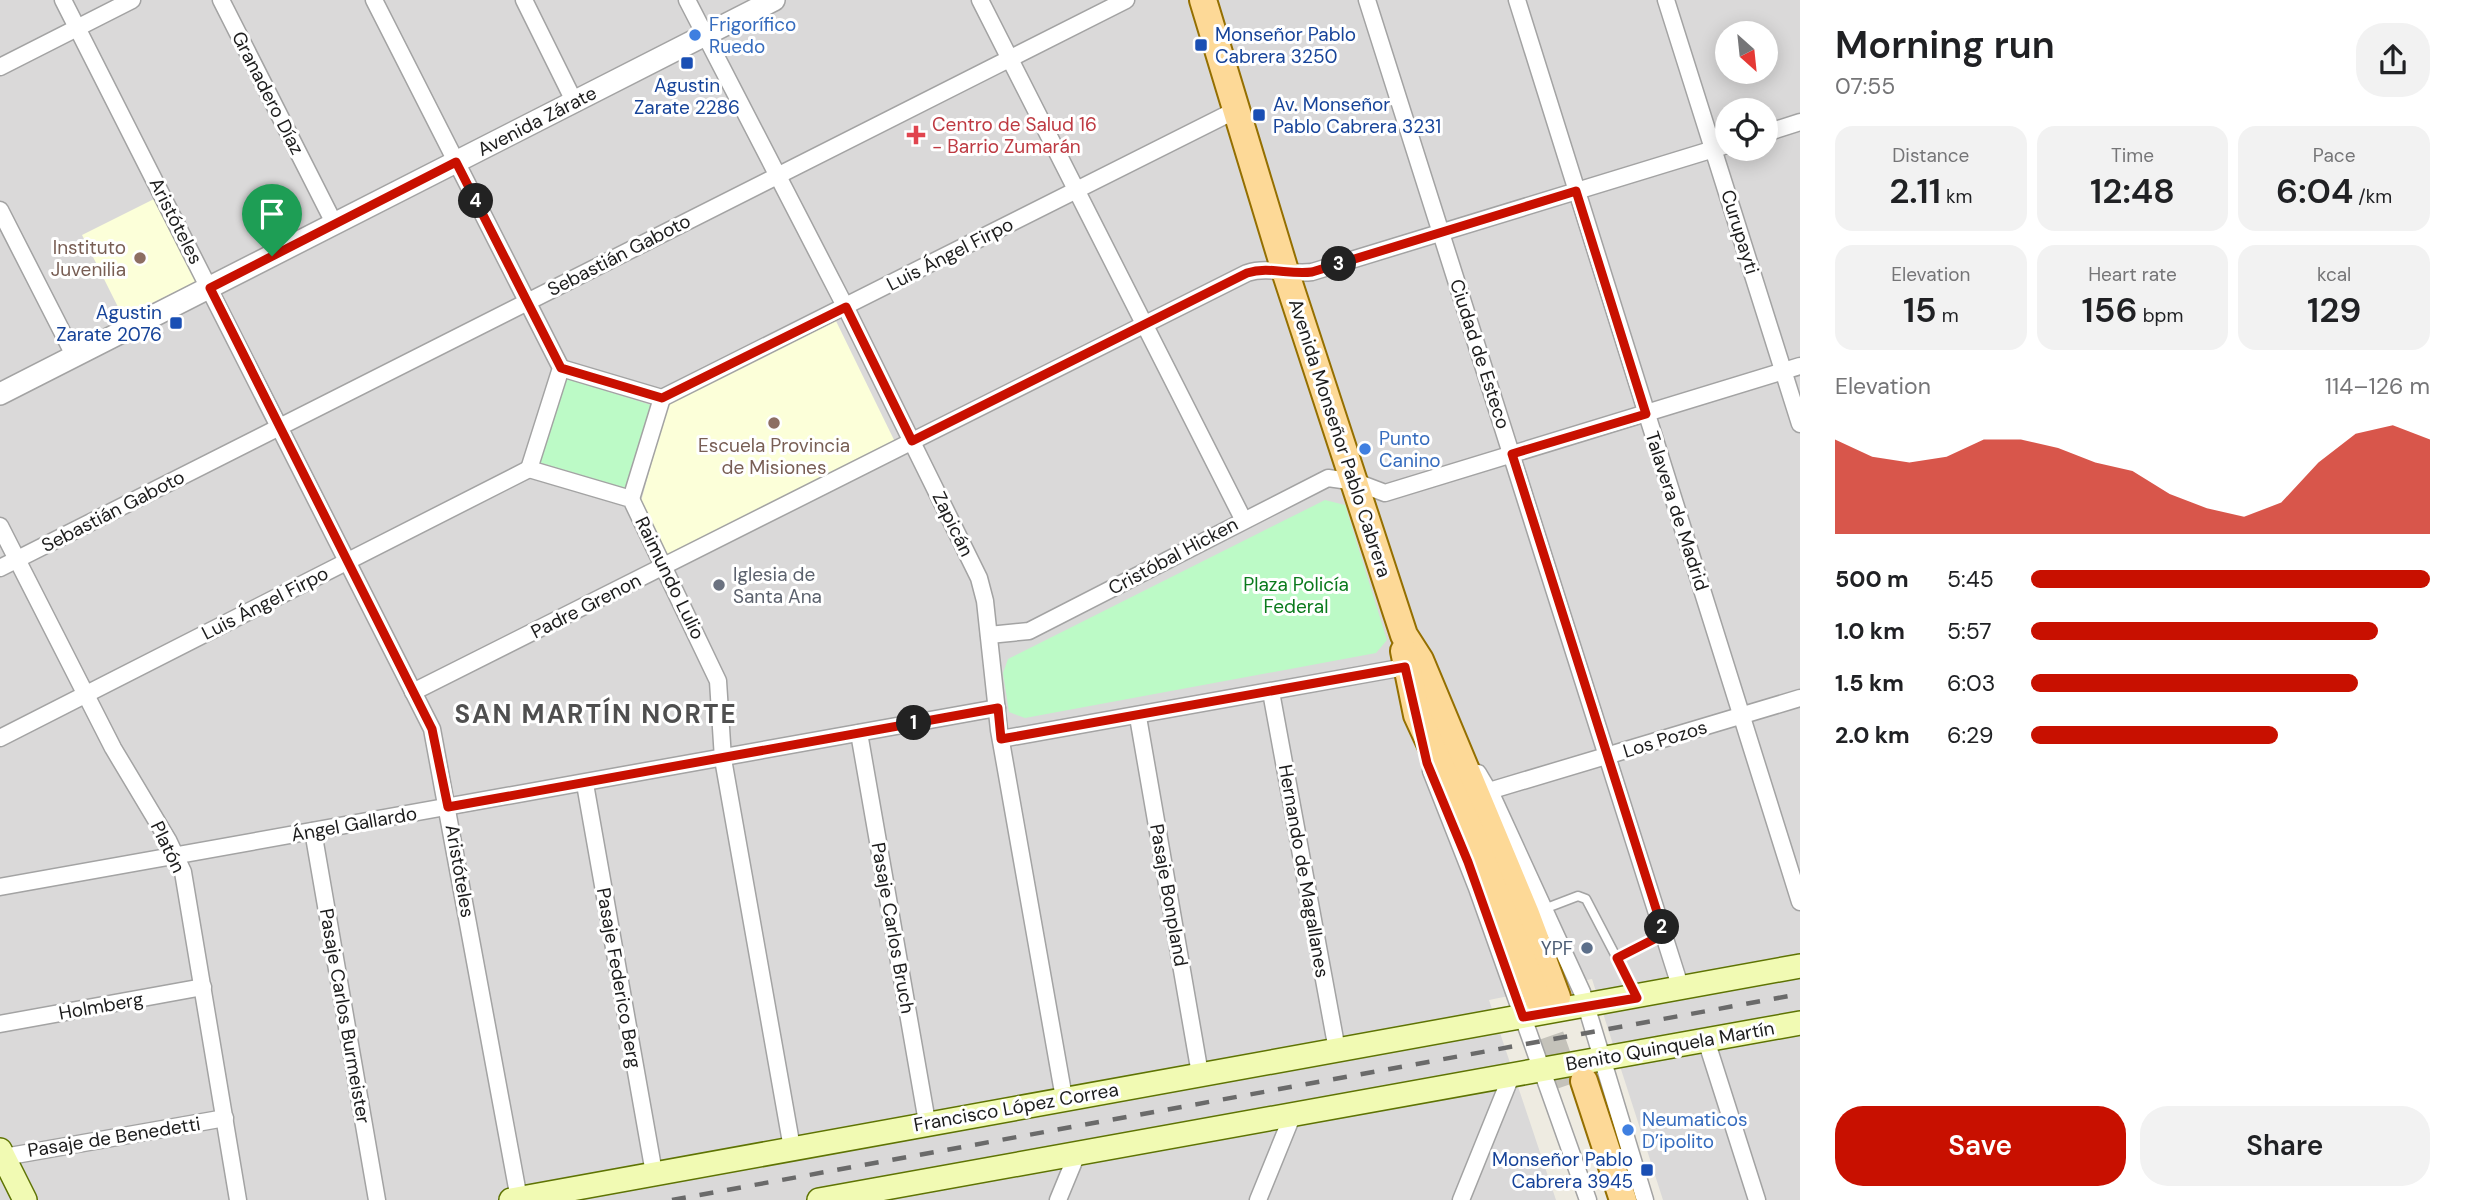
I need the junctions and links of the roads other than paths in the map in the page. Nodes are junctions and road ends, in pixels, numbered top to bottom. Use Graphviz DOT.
graph roads {
  1 [pos="63,0"];
  2 [pos="132,0"];
  3 [pos="221,0"];
  4 [pos="374,0"];
  5 [pos="524,0"];
  6 [pos="687,0"];
  7 [pos="774,0"];
  8 [pos="980,0"];
  9 [pos="1126,0"];
  10 [pos="1203,0"];
  11 [pos="1367,0"];
  12 [pos="1517,0"];
  13 [pos="1666,0"];
  14 [pos="77,28"];
  15 [pos="705,35"];
  16 [pos="1010,57"];
  17 [pos="0,67"];
  18 [pos="574,101"];
  19 [pos="1238,109"];
  20 [pos="1800,122"];
  21 [pos="1778,129"];
  22 [pos="1715,133"];
  23 [pos="1715,149"];
  24 [pos="1724,161"];
  25 [pos="456,162"];
  26 [pos="776,176"];
  27 [pos="1077,188"];
  28 [pos="1576,191"];
  29 [pos="0,210"];
  30 [pos="334,223"];
  31 [pos="1441,233"];
  32 [pos="1286,274"];
  33 [pos="210,288"];
  34 [pos="527,301"];
  35 [pos="846,307"];
  36 [pos="1145,323"];
  37 [pos="75,357"];
  38 [pos="1800,366"];
  39 [pos="561,368"];
  40 [pos="1783,371"];
  41 [pos="0,394"];
  42 [pos="662,398"];
  43 [pos="1646,414"];
  44 [pos="1800,424"];
  45 [pos="280,427"];
  46 [pos="912,441"];
  47 [pos="1512,454"];
  48 [pos="529,469"];
  49 [pos="1356,482"];
  50 [pos="631,499"];
  51 [pos="1243,519"];
  52 [pos="0,526"];
  53 [pos="17,560"];
  54 [pos="347,562"];
  55 [pos="665,566"];
  56 [pos="0,568"];
  57 [pos="989,635"];
  58 [pos="1404,635"];
  59 [pos="1405,667"];
  60 [pos="414,692"];
  61 [pos="1271,692"];
  62 [pos="85,695"];
  63 [pos="1800,698"];
  64 [pos="998,708"];
  65 [pos="1742,715"];
  66 [pos="1138,716"];
  67 [pos="1448,732"];
  68 [pos="859,733"];
  69 [pos="0,738"];
  70 [pos="1001,739"];
  71 [pos="1607,756"];
  72 [pos="723,759"];
  73 [pos="585,784"];
  74 [pos="1489,791"];
  75 [pos="448,807"];
  76 [pos="313,831"];
  77 [pos="176,854"];
  78 [pos="0,887"];
  79 [pos="1800,902"];
  80 [pos="1544,909"];
  81 [pos="1664,934"];
  82 [pos="1617,958"];
  83 [pos="1800,966"];
  84 [pos="203,988"];
  85 [pos="1681,989"];
  86 [pos="1637,998"];
  87 [pos="1539,1004"];
  88 [pos="1586,1006"];
  89 [pos="1800,1023"];
  90 [pos="0,1024"];
  91 [pos="1706,1040"];
  92 [pos="1337,1050"];
  93 [pos="1600,1058"];
  94 [pos="1540,1069"];
  95 [pos="1200,1074"];
  96 [pos="1512,1074"];
  97 [pos="1064,1098"];
  98 [pos="1293,1114"];
  99 [pos="225,1118"];
  100 [pos="927,1122"];
  101 [pos="792,1148"];
  102 [pos="2,1154"];
  103 [pos="1077,1154"];
  104 [pos="654,1173"];
  105 [pos="853,1197"];
  106 [pos="515,1199"];
  107 [pos="25,1200"];
  108 [pos="238,1200"];
  109 [pos="377,1200"];
  110 [pos="819,1200"];
  111 [pos="1058,1200"];
  112 [pos="1258,1200"];
  113 [pos="1461,1200"];
  114 [pos="1588,1200"];
  115 [pos="1605,1200"];
  116 [pos="1623,1200"];
  117 [pos="1645,1200"];
  118 [pos="1757,1200"];
  1 -- 14 [label="street, Aristóteles"];
  2 -- 14 [label="street"];
  3 -- 30 [label="street, Granadero Díaz"];
  4 -- 25 [label="street"];
  5 -- 18 [label="street"];
  6 -- 15 [label="street, Zapicán"];
  7 -- 15 [label="street, Avenida Zárate"];
  8 -- 16 [label="street"];
  9 -- 16 [label="street, Sebastián Gaboto"];
  10 -- 19 [label="main road, Avenida Monseñor Pablo Cabrera"];
  11 -- 31 [label="street, Ciudad de Esteco"];
  12 -- 28 [label="street, Talavera de Madrid"];
  13 -- 22 [label="street, Curupayti"];
  14 -- 17 [label="street"];
  14 -- 33 [label="street, Aristóteles"];
  15 -- 18 [label="street, Avenida Zárate"];
  15 -- 26 [label="street, Zapicán"];
  16 -- 26 [label="street, Sebastián Gaboto"];
  16 -- 27 [label="street"];
  18 -- 25 [label="street, Avenida Zárate"];
  19 -- 27 [label="street, Luis Ángel Firpo"];
  19 -- 32 [label="main road, Avenida Monseñor Pablo Cabrera"];
  20 -- 21 [label="street"];
  23 -- 28 [label="street, Padre Grenon"];
  24 -- 40 [label="street, Curupayti"];
  25 -- 30 [label="street, Avenida Zárate"];
  25 -- 34 [label="street"];
  26 -- 34 [label="street, Sebastián Gaboto"];
  26 -- 35 [label="street, Zapicán"];
  27 -- 35 [label="street, Luis Ángel Firpo"];
  27 -- 36 [label="street"];
  28 -- 31 [label="street, Padre Grenon"];
  28 -- 43 [label="street, Talavera de Madrid"];
  29 -- 37 [label="street"];
  30 -- 33 [label="street, Avenida Zárate"];
  31 -- 32 [label="street, Padre Grenon"];
  31 -- 47 [label="street, Ciudad de Esteco"];
  32 -- 36 [label="street, Padre Grenon"];
  32 -- 49 [label="main road, Avenida Monseñor Pablo Cabrera"];
  33 -- 37 [label="street, Avenida Zárate"];
  33 -- 45 [label="street, Aristóteles"];
  34 -- 39 [label="street"];
  34 -- 45 [label="street, Sebastián Gaboto"];
  35 -- 42 [label="street, Luis Ángel Firpo"];
  35 -- 46 [label="street, Zapicán"];
  36 -- 46 [label="street, Padre Grenon"];
  36 -- 51 [label="street"];
  37 -- 41 [label="street, Avenida Zárate"];
  38 -- 40 [label="street, Cristóbal Hicken"];
  39 -- 42 [label="street"];
  39 -- 48 [label="street"];
  40 -- 43 [label="street, Cristóbal Hicken"];
  40 -- 44 [label="street, Curupayti"];
  42 -- 50 [label="street"];
  43 -- 47 [label="street, Cristóbal Hicken"];
  43 -- 65 [label="street, Talavera de Madrid"];
  45 -- 53 [label="street, Sebastián Gaboto"];
  45 -- 54 [label="street, Aristóteles"];
  46 -- 55 [label="street, Padre Grenon"];
  46 -- 57 [label="street, Zapicán"];
  47 -- 49 [label="street, Cristóbal Hicken"];
  47 -- 71 [label="street, Ciudad de Esteco"];
  48 -- 50 [label="street, Raimundo Lulio"];
  48 -- 54 [label="street, Luis Ángel Firpo"];
  49 -- 51 [label="street, Cristóbal Hicken"];
  49 -- 58 [label="main road, Avenida Monseñor Pablo Cabrera"];
  50 -- 55 [label="street, Raimundo Lulio"];
  51 -- 57 [label="street, Cristóbal Hicken"];
  52 -- 53 [label="street, Platón"];
  53 -- 56 [label="street, Sebastián Gaboto"];
  53 -- 62 [label="street, Platón"];
  54 -- 60 [label="street, Aristóteles"];
  54 -- 62 [label="street, Luis Ángel Firpo"];
  55 -- 60 [label="street, Padre Grenon"];
  55 -- 72 [label="street, Raimundo Lulio"];
  57 -- 64 [label="street, Zapicán"];
  58 -- 59 [label="main road, Avenida Monseñor Pablo Cabrera"];
  58 -- 67 [label="main road, Avenida Monseñor Pablo Cabrera"];
  59 -- 61 [label="street"];
  59 -- 87 [label="main road, Avenida Monseñor Pablo Cabrera"];
  60 -- 75 [label="street, Aristóteles"];
  61 -- 66 [label="street"];
  61 -- 92 [label="street, Hernando de Magallanes"];
  62 -- 69 [label="street, Luis Ángel Firpo"];
  62 -- 77 [label="street, Platón"];
  63 -- 65 [label="street, Los Pozos"];
  64 -- 68 [label="street, Ángel Gallardo"];
  64 -- 70 [label="street, Zapicán"];
  65 -- 71 [label="street, Los Pozos"];
  65 -- 79 [label="street, Talavera de Madrid"];
  66 -- 70 [label="street"];
  66 -- 95 [label="street, Pasaje Bonpland"];
  67 -- 74 [label="street, Avenida Monseñor Pablo Cabrera"];
  67 -- 87 [label="main road, Avenida Monseñor Pablo Cabrera"];
  68 -- 72 [label="street, Ángel Gallardo"];
  68 -- 100 [label="street, Pasaje Carlos Bruch"];
  70 -- 97 [label="street, Zapicán"];
  71 -- 74 [label="street, Los Pozos"];
  71 -- 81 [label="street, Ciudad de Esteco"];
  72 -- 73 [label="street, Ángel Gallardo"];
  72 -- 101 [label="street, Raimundo Lulio"];
  73 -- 75 [label="street, Ángel Gallardo"];
  73 -- 104 [label="street, Pasaje Federico Berg"];
  74 -- 80 [label="street, Avenida Monseñor Pablo Cabrera"];
  75 -- 76 [label="street, Ángel Gallardo"];
  75 -- 106 [label="street, Aristóteles"];
  76 -- 77 [label="street, Ángel Gallardo"];
  76 -- 109 [label="street, Pasaje Carlos Burmeister"];
  77 -- 78 [label="street, Ángel Gallardo"];
  77 -- 84 [label="street, Platón"];
  80 -- 82 [label="lane"];
  80 -- 88 [label="street, Avenida Monseñor Pablo Cabrera"];
  81 -- 82 [label="lane"];
  81 -- 85 [label="street, Ciudad de Esteco"];
  82 -- 86 [label="lane"];
  83 -- 85 [label="main road, Francisco López Correa"];
  84 -- 90 [label="street, Holmberg"];
  84 -- 99 [label="street, Platón"];
  85 -- 86 [label="main road, Francisco López Correa"];
  86 -- 88 [label="main road, Francisco López Correa"];
  87 -- 88 [label="main road, Francisco López Correa"];
  87 -- 92 [label="main road, Francisco López Correa"];
  87 -- 94 [label="street, Avenida Monseñor Pablo Cabrera"];
  88 -- 93 [label="street, Avenida Monseñor Pablo Cabrera"];
  89 -- 91 [label="main road, Benito Quinquela Martín"];
  91 -- 93 [label="main road, Benito Quinquela Martín"];
  91 -- 118 [label="street"];
  92 -- 95 [label="main road, Francisco López Correa"];
  93 -- 94 [label="main road, Benito Quinquela Martín"];
  93 -- 117 [label="street, Avenida Monseñor Pablo Cabrera"];
  94 -- 96 [label="main road"];
  94 -- 114 [label="street, Avenida Monseñor Pablo Cabrera"];
  95 -- 97 [label="main road, Francisco López Correa"];
  96 -- 98 [label="main road"];
  96 -- 113 [label="street"];
  97 -- 100 [label="main road, Francisco López Correa"];
  98 -- 103 [label="main road"];
  98 -- 112 [label="street"];
  99 -- 102 [label="street, Pasaje de Benedetti"];
  99 -- 108 [label="street, Platón"];
  100 -- 101 [label="main road, Francisco López Correa"];
  101 -- 104 [label="main road, Francisco López Correa"];
  102 -- 107 [label="main road"];
  103 -- 105 [label="main road"];
  103 -- 111 [label="street"];
  104 -- 106 [label="main road, Francisco López Correa"];
  105 -- 110 [label="main road"];
  115 -- 116 [label="main road"];
}
